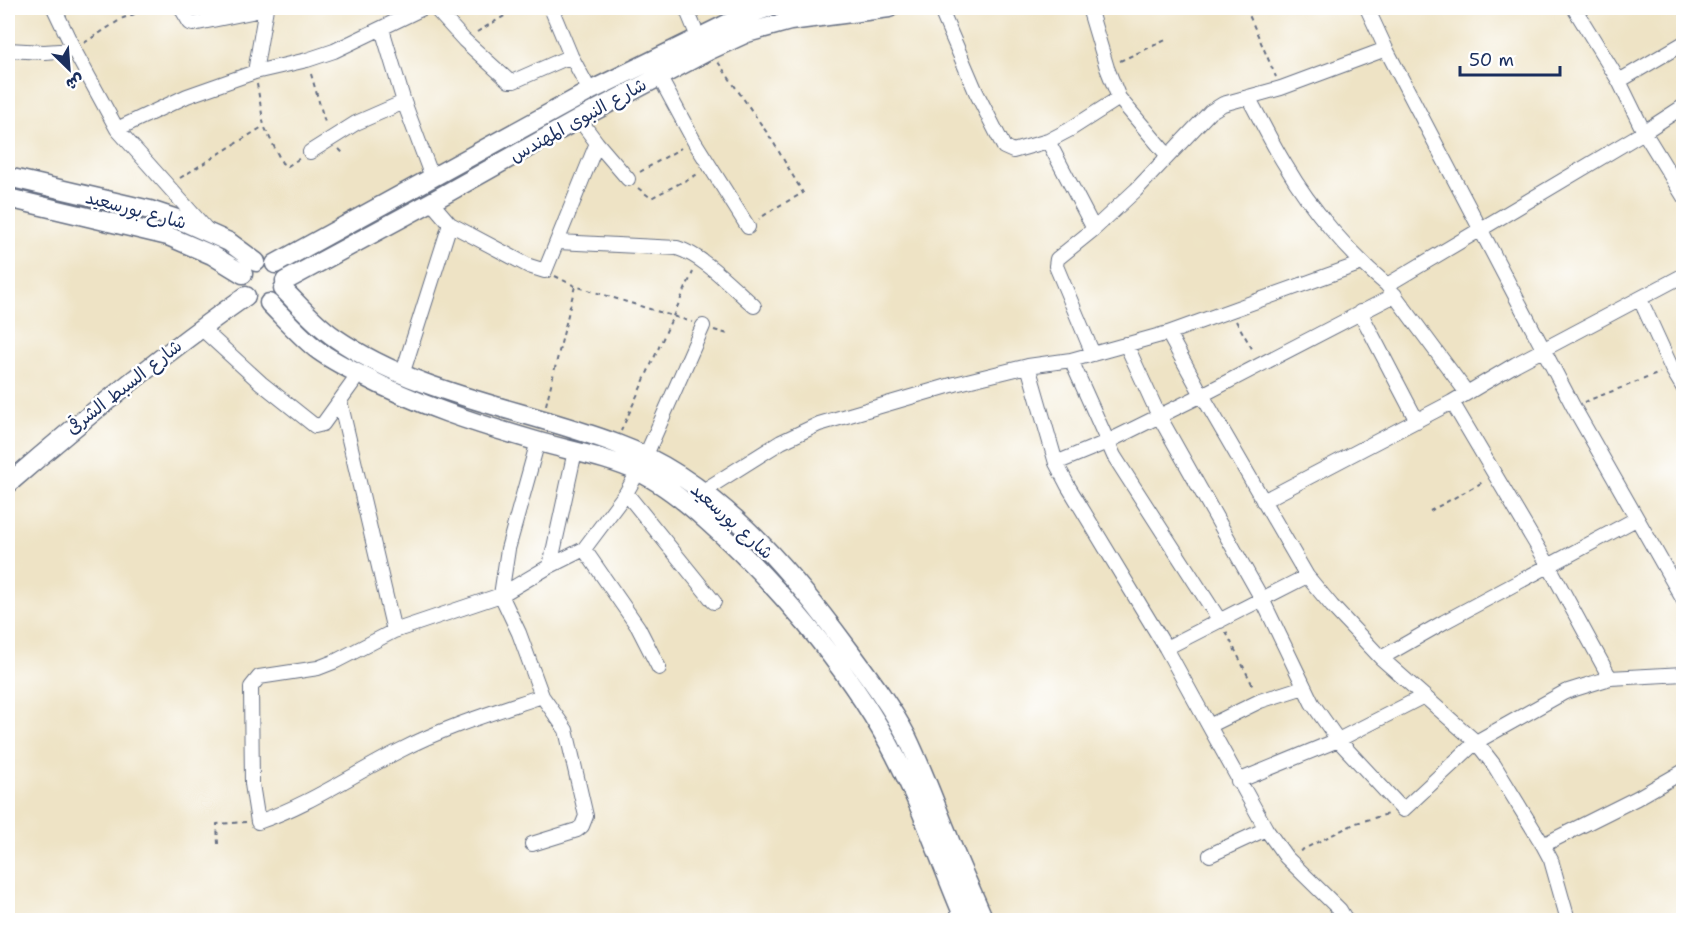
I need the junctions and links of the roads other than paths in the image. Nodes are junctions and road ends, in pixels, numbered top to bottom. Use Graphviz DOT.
graph roads {
  1 [pos="54,8"];
  2 [pos="181,8"];
  3 [pos="266,8"];
  4 [pos="435,8"];
  5 [pos="551,8"];
  6 [pos="686,8"];
  7 [pos="767,8"];
  8 [pos="888,8"];
  9 [pos="940,8"];
  10 [pos="1089,8"];
  11 [pos="1367,8"];
  12 [pos="1574,8"];
  13 [pos="416,9"];
  14 [pos="382,29"];
  15 [pos="1683,43"];
  16 [pos="704,44"];
  17 [pos="1386,49"];
  18 [pos="8,50"];
  19 [pos="74,50"];
  20 [pos="571,56"];
  21 [pos="255,72"];
  22 [pos="659,75"];
  23 [pos="1619,81"];
  24 [pos="590,91"];
  25 [pos="1248,97"];
  26 [pos="1119,98"];
  27 [pos="404,102"];
  28 [pos="1683,106"];
  29 [pos="579,118"];
  30 [pos="117,129"];
  31 [pos="1644,132"];
  32 [pos="1048,141"];
  33 [pos="597,143"];
  34 [pos="310,152"];
  35 [pos="1168,156"];
  36 [pos="8,177"];
  37 [pos="432,177"];
  38 [pos="628,179"];
  39 [pos="1683,197"];
  40 [pos="8,198"];
  41 [pos="431,202"];
  42 [pos="450,224"];
  43 [pos="748,226"];
  44 [pos="1094,229"];
  45 [pos="1482,230"];
  46 [pos="208,231"];
  47 [pos="558,242"];
  48 [pos="256,262"];
  49 [pos="275,264"];
  50 [pos="1362,264"];
  51 [pos="243,274"];
  52 [pos="1683,275"];
  53 [pos="284,285"];
  54 [pos="1391,290"];
  55 [pos="246,296"];
  56 [pos="1640,298"];
  57 [pos="269,303"];
  58 [pos="754,306"];
  59 [pos="1360,312"];
  60 [pos="703,326"];
  61 [pos="201,328"];
  62 [pos="1168,333"];
  63 [pos="1126,344"];
  64 [pos="1545,350"];
  65 [pos="1093,354"];
  66 [pos="1071,360"];
  67 [pos="1678,365"];
  68 [pos="1028,366"];
  69 [pos="359,374"];
  70 [pos="402,375"];
  71 [pos="1683,389"];
  72 [pos="1467,393"];
  73 [pos="1202,395"];
  74 [pos="340,401"];
  75 [pos="1452,402"];
  76 [pos="1160,416"];
  77 [pos="1417,421"];
  78 [pos="538,441"];
  79 [pos="1107,442"];
  80 [pos="575,451"];
  81 [pos="642,463"];
  82 [pos="1056,463"];
  83 [pos="8,484"];
  84 [pos="703,491"];
  85 [pos="626,493"];
  86 [pos="1263,501"];
  87 [pos="1636,519"];
  88 [pos="743,527"];
  89 [pos="729,541"];
  90 [pos="584,549"];
  91 [pos="550,566"];
  92 [pos="1549,566"];
  93 [pos="1306,576"];
  94 [pos="501,595"];
  95 [pos="1262,599"];
  96 [pos="1683,601"];
  97 [pos="714,602"];
  98 [pos="1220,621"];
  99 [pos="394,631"];
  100 [pos="1166,648"];
  101 [pos="1381,658"];
  102 [pos="659,668"];
  103 [pos="1683,674"];
  104 [pos="1610,678"];
  105 [pos="1304,687"];
  106 [pos="542,696"];
  107 [pos="1424,696"];
  108 [pos="1209,726"];
  109 [pos="1338,740"];
  110 [pos="1476,742"];
  111 [pos="1683,771"];
  112 [pos="1238,781"];
  113 [pos="1266,829"];
  114 [pos="532,844"];
  115 [pos="1543,845"];
  116 [pos="1210,855"];
  117 [pos="965,921"];
  118 [pos="984,921"];
  119 [pos="1346,921"];
  120 [pos="1568,921"];
  1 -- 19 [label="street"];
  2 -- 3 [label="street"];
  3 -- 21 [label="street"];
  4 -- 20 [label="street"];
  5 -- 20 [label="street"];
  6 -- 16 [label="street"];
  7 -- 16 [label="street, شارع النبوى المهندس"];
  8 -- 16 [label="street, شارع النبوى المهندس"];
  9 -- 32 [label="street"];
  10 -- 26 [label="street"];
  11 -- 17 [label="street"];
  12 -- 23 [label="street"];
  13 -- 14 [label="street"];
  14 -- 21 [label="street"];
  14 -- 27 [label="street"];
  15 -- 23 [label="street"];
  16 -- 22 [label="street, شارع النبوى المهندس"];
  16 -- 24 [label="street, شارع النبوى المهندس"];
  17 -- 25 [label="street"];
  17 -- 45 [label="street"];
  18 -- 19 [label="street"];
  19 -- 30 [label="street"];
  20 -- 24 [label="street"];
  21 -- 30 [label="street"];
  22 -- 29 [label="street, شارع النبوى المهندس"];
  22 -- 43 [label="street"];
  23 -- 31 [label="street"];
  24 -- 37 [label="street, شارع النبوى المهندس"];
  25 -- 35 [label="street"];
  25 -- 50 [label="street"];
  26 -- 32 [label="street"];
  26 -- 35 [label="street"];
  27 -- 34 [label="street"];
  27 -- 37 [label="street"];
  28 -- 31 [label="street"];
  29 -- 33 [label="street"];
  29 -- 41 [label="street, شارع النبوى المهندس"];
  30 -- 46 [label="street"];
  31 -- 39 [label="street"];
  31 -- 45 [label="street"];
  32 -- 44 [label="street"];
  33 -- 38 [label="street"];
  33 -- 47 [label="street"];
  35 -- 44 [label="street"];
  36 -- 46 [label="street, شارع بورسعيد"];
  37 -- 49 [label="street, شارع النبوى المهندس"];
  40 -- 51 [label="street, شارع بورسعيد"];
  41 -- 42 [label="street"];
  41 -- 53 [label="street, شارع النبوى المهندس"];
  42 -- 47 [label="street"];
  42 -- 70 [label="street"];
  44 -- 65 [label="street"];
  45 -- 54 [label="street"];
  45 -- 64 [label="street"];
  46 -- 48 [label="street, شارع بورسعيد"];
  47 -- 58 [label="street"];
  48 -- 49 [label="street"];
  48 -- 51 [label="street"];
  49 -- 53 [label="street"];
  50 -- 54 [label="street"];
  50 -- 62 [label="street"];
  51 -- 55 [label="street"];
  52 -- 56 [label="street"];
  53 -- 57 [label="street"];
  53 -- 70 [label="street, شارع بورسعيد"];
  54 -- 59 [label="street"];
  54 -- 72 [label="street"];
  55 -- 57 [label="street"];
  55 -- 61 [label="street, شارع السبط الشرقى"];
  56 -- 64 [label="street"];
  56 -- 67 [label="street"];
  57 -- 69 [label="street, شارع بورسعيد"];
  59 -- 73 [label="street"];
  59 -- 77 [label="street"];
  60 -- 81 [label="street"];
  61 -- 74 [label="street"];
  61 -- 83 [label="street, شارع السبط الشرقى"];
  62 -- 63 [label="street"];
  62 -- 73 [label="street"];
  63 -- 65 [label="street"];
  63 -- 76 [label="street"];
  64 -- 72 [label="street"];
  64 -- 87 [label="street"];
  65 -- 66 [label="street"];
  66 -- 68 [label="street"];
  66 -- 79 [label="street"];
  67 -- 71 [label="street"];
  68 -- 82 [label="street"];
  68 -- 84 [label="street"];
  69 -- 74 [label="street"];
  69 -- 78 [label="street, شارع بورسعيد"];
  70 -- 81 [label="street, شارع بورسعيد"];
  72 -- 75 [label="street"];
  73 -- 76 [label="street"];
  73 -- 86 [label="street"];
  74 -- 99 [label="street"];
  75 -- 77 [label="street"];
  75 -- 92 [label="street"];
  76 -- 79 [label="street"];
  76 -- 95 [label="street"];
  77 -- 86 [label="street"];
  78 -- 80 [label="street, شارع بورسعيد"];
  78 -- 94 [label="street"];
  79 -- 82 [label="street"];
  79 -- 98 [label="street"];
  80 -- 81 [label="street, شارع بورسعيد"];
  80 -- 91 [label="street"];
  81 -- 84 [label="street, شارع بورسعيد"];
  81 -- 85 [label="street"];
  81 -- 89 [label="street, شارع بورسعيد"];
  82 -- 100 [label="street"];
  84 -- 88 [label="street, شارع بورسعيد"];
  85 -- 90 [label="street"];
  85 -- 97 [label="street"];
  86 -- 93 [label="street"];
  87 -- 92 [label="street"];
  87 -- 96 [label="street"];
  88 -- 89 [label="street"];
  88 -- 118 [label="street, شارع بورسعيد"];
  89 -- 117 [label="street, شارع بورسعيد"];
  90 -- 91 [label="street"];
  90 -- 102 [label="street"];
  91 -- 94 [label="street"];
  92 -- 101 [label="street"];
  92 -- 104 [label="street"];
  93 -- 95 [label="street"];
  93 -- 101 [label="street"];
  94 -- 99 [label="street"];
  94 -- 106 [label="street"];
  95 -- 98 [label="street"];
  95 -- 105 [label="street"];
  98 -- 100 [label="street"];
  99 -- 106 [label="street"];
  100 -- 108 [label="street"];
  101 -- 107 [label="street"];
  103 -- 104 [label="street"];
  104 -- 110 [label="street"];
  105 -- 108 [label="street"];
  105 -- 109 [label="street"];
  106 -- 114 [label="street"];
  107 -- 109 [label="street"];
  107 -- 110 [label="street"];
  108 -- 112 [label="street"];
  109 -- 110 [label="street"];
  109 -- 112 [label="street"];
  110 -- 115 [label="street"];
  111 -- 115 [label="street"];
  112 -- 113 [label="street"];
  113 -- 116 [label="street"];
  113 -- 119 [label="street"];
  115 -- 120 [label="street"];
}
